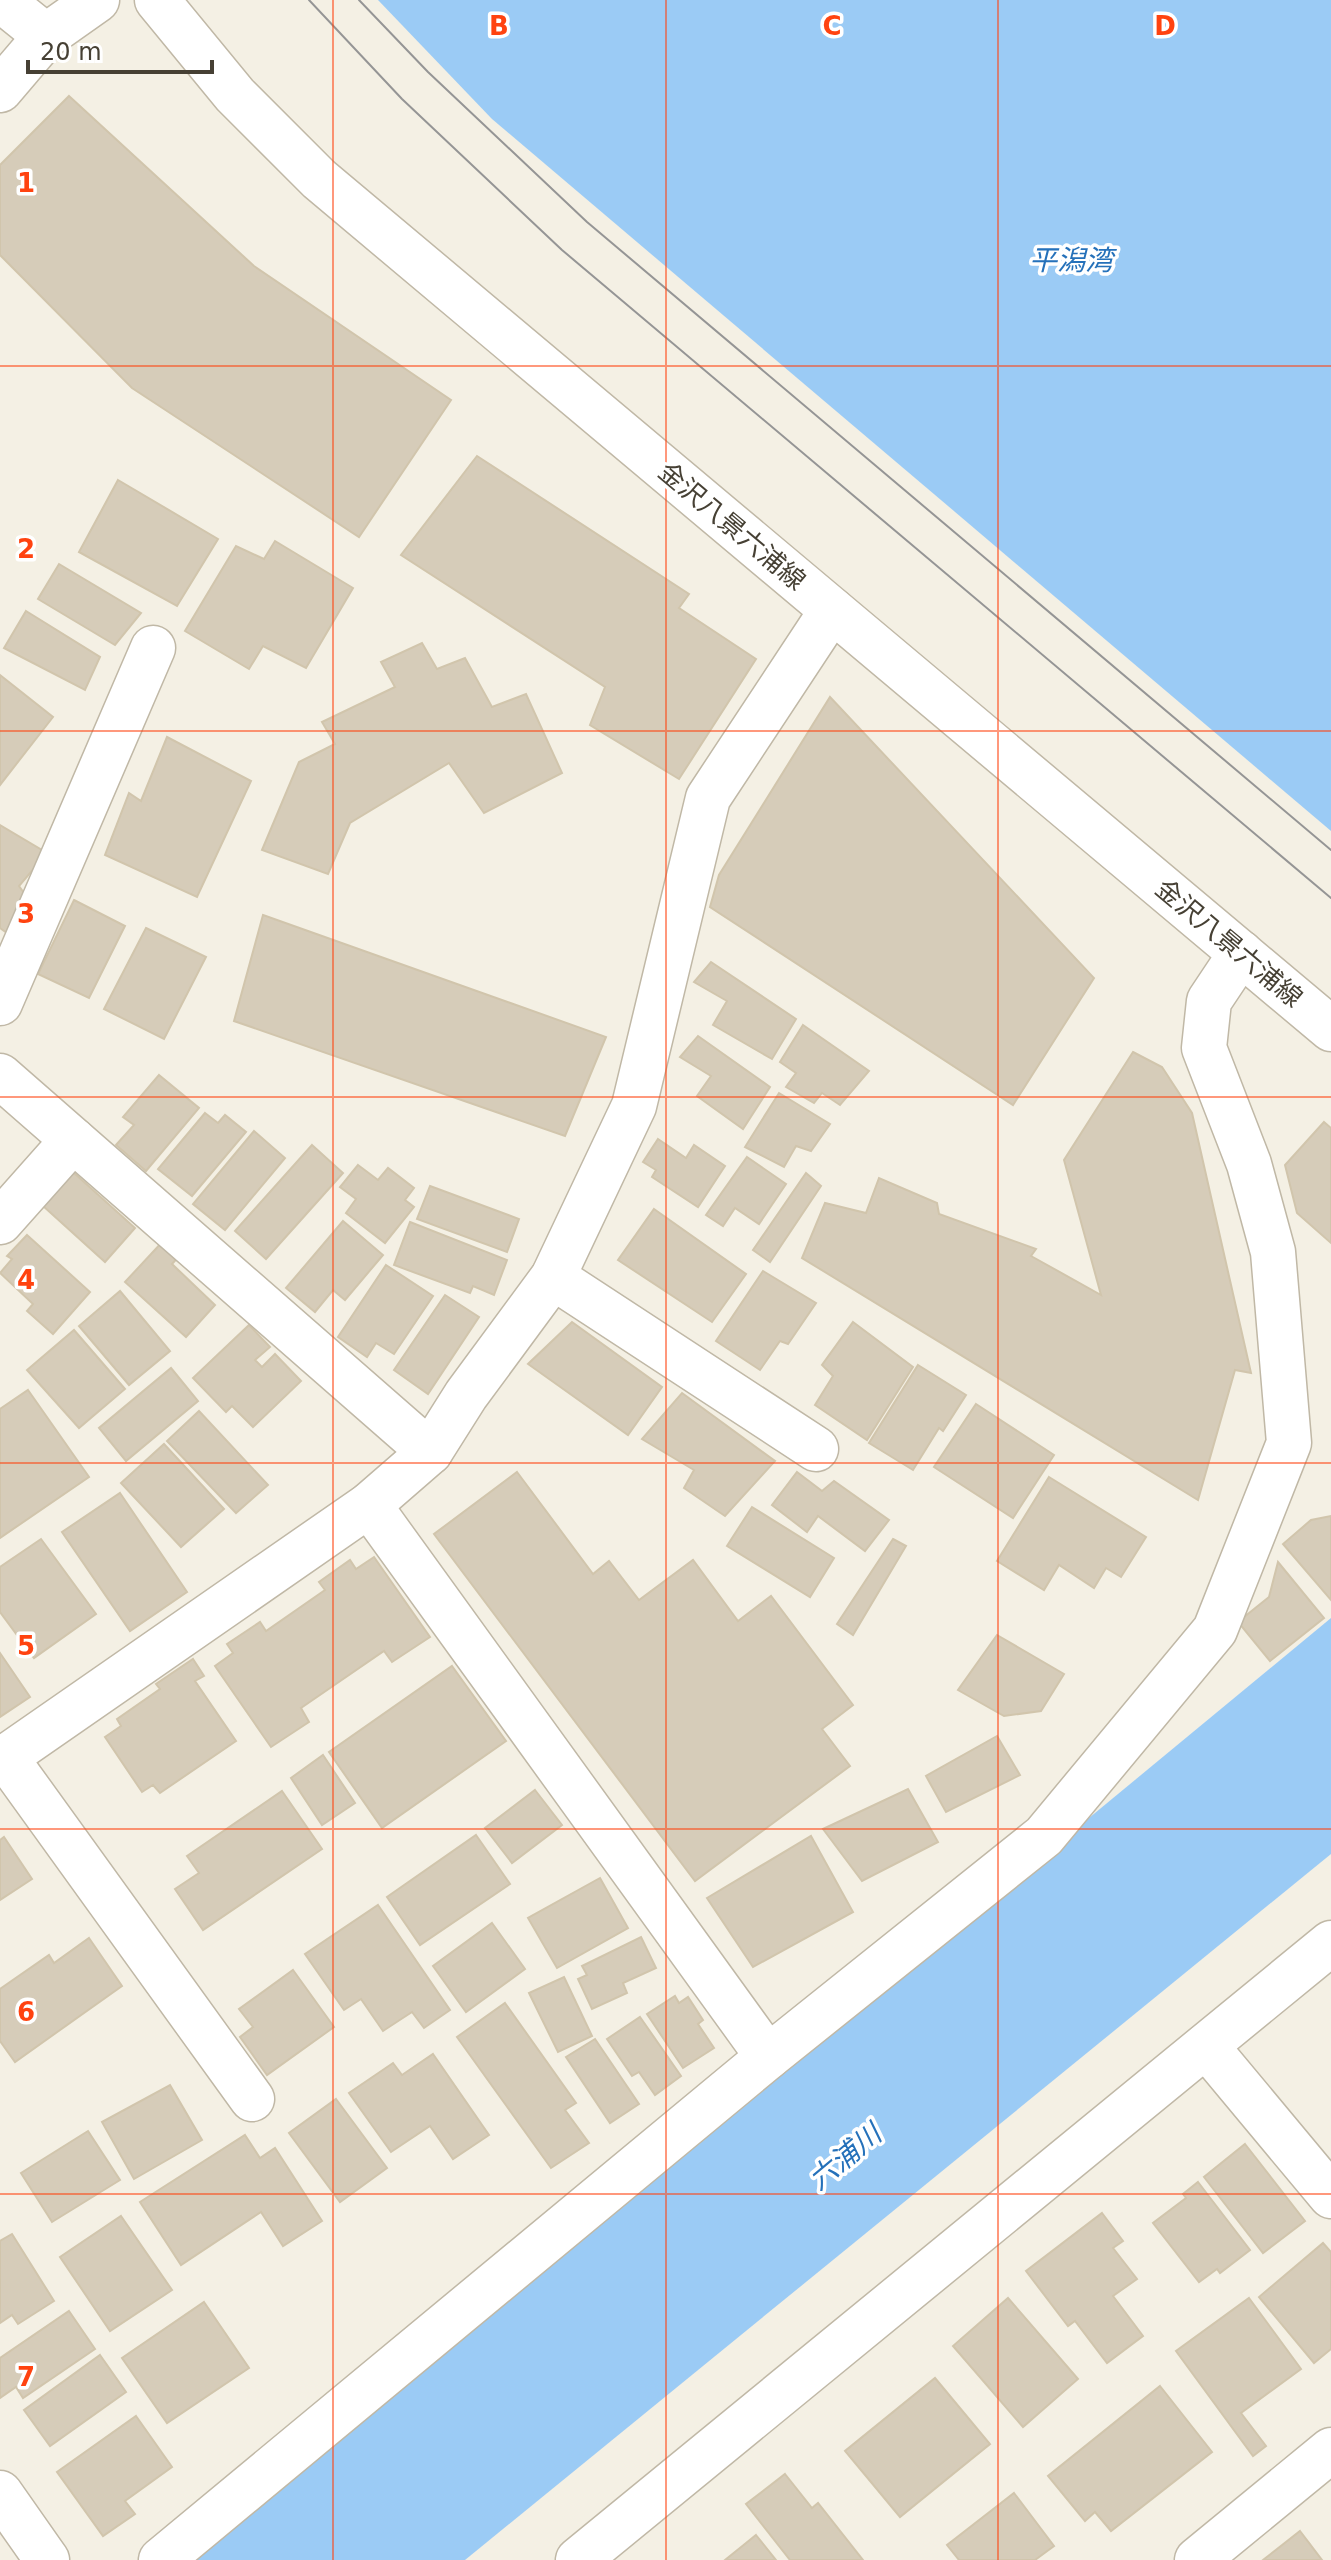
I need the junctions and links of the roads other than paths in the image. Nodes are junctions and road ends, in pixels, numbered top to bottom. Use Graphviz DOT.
graph roads {
  1 [pos="1,0"];
  2 [pos="97,0"];
  3 [pos="157,0"];
  4 [pos="46,36"];
  5 [pos="0,90"];
  6 [pos="832,610"];
  7 [pos="153,648"];
  8 [pos="1241,953"];
  9 [pos="0,1003"];
  10 [pos="1331,1029"];
  11 [pos="0,1076"];
  12 [pos="73,1140"];
  13 [pos="0,1222"];
  14 [pos="553,1277"];
  15 [pos="816,1449"];
  16 [pos="430,1452"];
  17 [pos="369,1505"];
  18 [pos="3,1760"];
  19 [pos="1331,1943"];
  20 [pos="1206,2046"];
  21 [pos="768,2057"];
  22 [pos="252,2099"];
  23 [pos="1331,2196"];
  24 [pos="1331,2450"];
  25 [pos="0,2493"];
  26 [pos="47,2560"];
  27 [pos="161,2560"];
  28 [pos="578,2560"];
  29 [pos="1197,2560"];
  1 -- 4 [label="street"];
  2 -- 4 [label="street"];
  3 -- 6 [label="street, 金沢八景六浦線"];
  4 -- 5 [label="street"];
  6 -- 8 [label="street, 金沢八景六浦線"];
  6 -- 14 [label="street"];
  7 -- 9 [label="street"];
  8 -- 10 [label="street, 金沢八景六浦線"];
  8 -- 21 [label="street"];
  11 -- 12 [label="street"];
  12 -- 13 [label="street"];
  12 -- 16 [label="street"];
  14 -- 15 [label="street"];
  14 -- 16 [label="street"];
  16 -- 17 [label="street"];
  17 -- 18 [label="street"];
  17 -- 21 [label="street"];
  18 -- 22 [label="street"];
  19 -- 20 [label="street"];
  20 -- 23 [label="street"];
  20 -- 28 [label="street"];
  21 -- 27 [label="street"];
  24 -- 29 [label="street"];
  25 -- 26 [label="street"];
}
